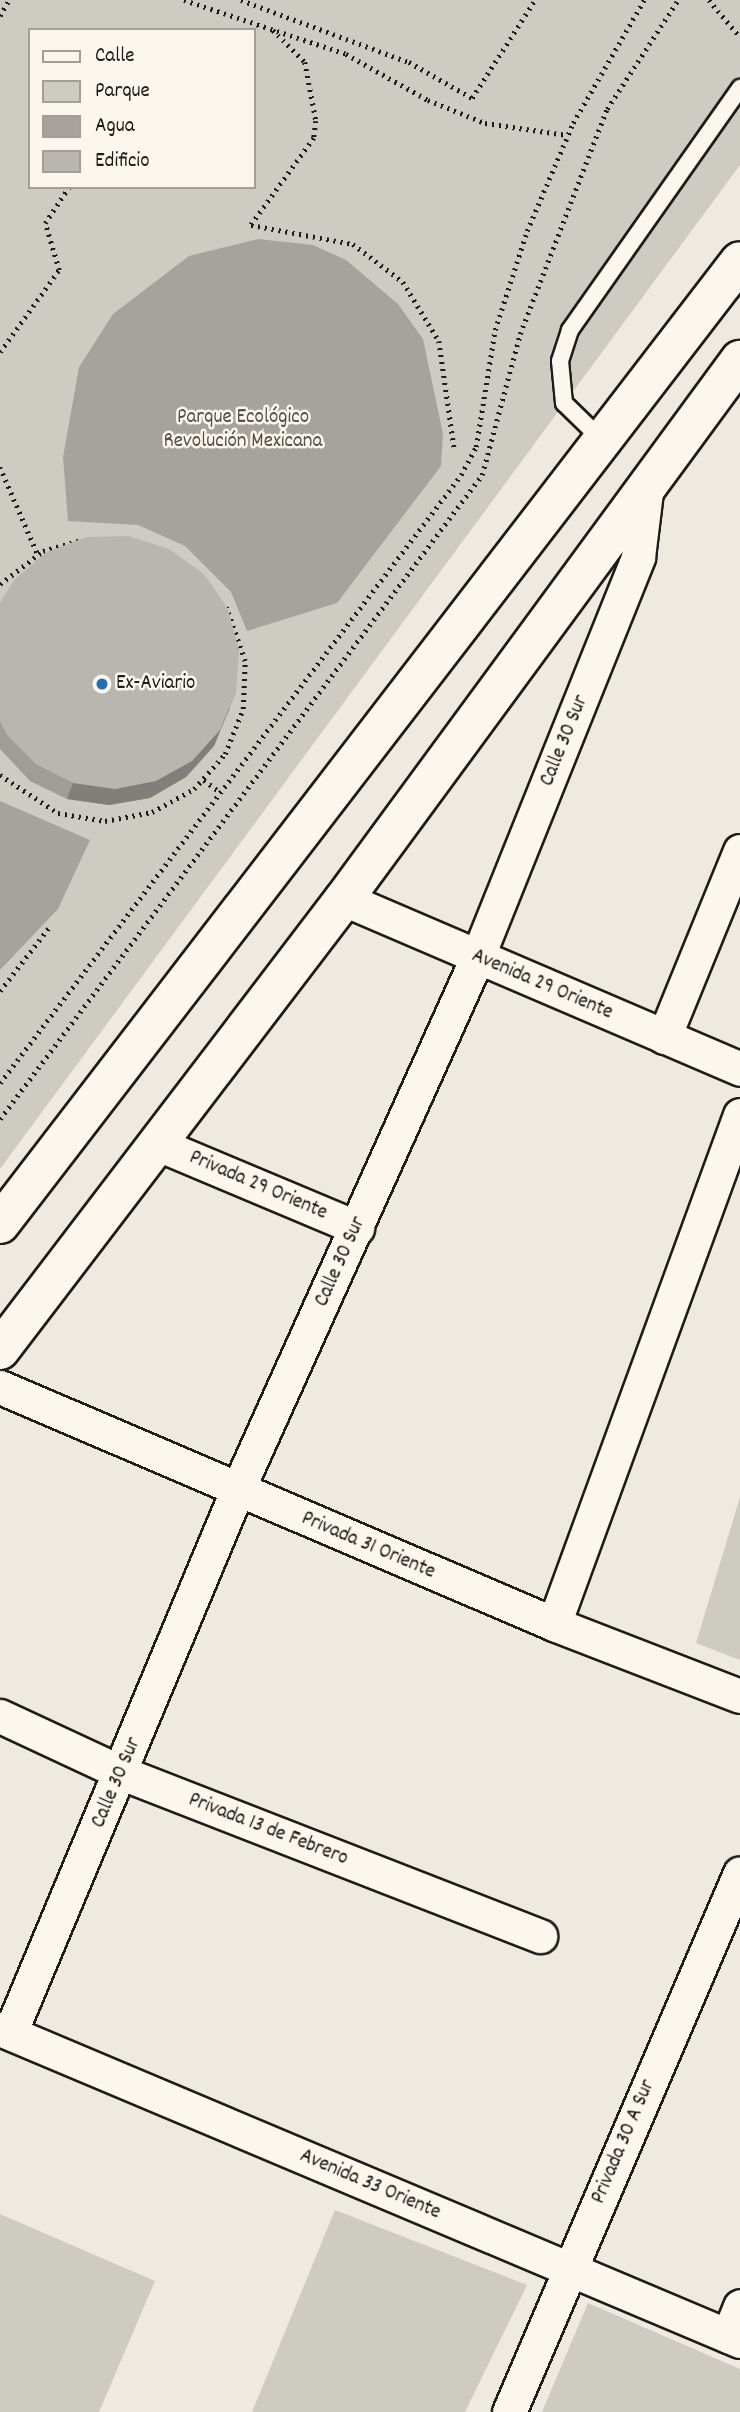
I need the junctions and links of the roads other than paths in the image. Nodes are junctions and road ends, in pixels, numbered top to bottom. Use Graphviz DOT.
graph roads {
  1 [pos="740,88"];
  2 [pos="740,261"];
  3 [pos="733,382"];
  4 [pos="604,442"];
  5 [pos="647,484"];
  6 [pos="740,851"];
  7 [pos="344,899"];
  8 [pos="477,958"];
  9 [pos="664,1037"];
  10 [pos="740,1069"];
  11 [pos="740,1115"];
  12 [pos="160,1145"];
  13 [pos="0,1224"];
  14 [pos="357,1228"];
  15 [pos="0,1350"];
  16 [pos="0,1387"];
  17 [pos="237,1491"];
  18 [pos="554,1624"];
  19 [pos="740,1696"];
  20 [pos="0,1716"];
  21 [pos="122,1773"];
  22 [pos="740,1873"];
  23 [pos="540,1936"];
  24 [pos="5,2031"];
  25 [pos="570,2269"];
  26 [pos="736,2328"];
  27 [pos="509,2412"];
  1 -- 4 [label="lane"];
  2 -- 4 [label="main road"];
  3 -- 5 [label="main road, Calle 30 Sur"];
  4 -- 13 [label="main road"];
  5 -- 7 [label="main road, Calle 30 Sur"];
  5 -- 8 [label="street, Calle 30 Sur"];
  6 -- 9 [label="street"];
  7 -- 8 [label="street, Avenida 29 Oriente"];
  7 -- 12 [label="main road, Calle 30 Sur"];
  8 -- 9 [label="street, Avenida 29 Oriente"];
  8 -- 14 [label="street, Calle 30 Sur"];
  9 -- 10 [label="street, Avenida 29 Oriente"];
  11 -- 18 [label="street"];
  12 -- 14 [label="street, Privada 29 Oriente"];
  12 -- 15 [label="main road, Calle 30 Sur"];
  14 -- 17 [label="street, Calle 30 Sur"];
  16 -- 17 [label="street, Privada 31 Oriente"];
  17 -- 18 [label="street, Privada 31 Oriente"];
  17 -- 21 [label="street, Calle 30 Sur"];
  18 -- 19 [label="street, Privada 31 Oriente"];
  20 -- 21 [label="street, Privada 13 de Febrero"];
  21 -- 23 [label="street, Privada 13 de Febrero"];
  21 -- 24 [label="street, Calle 30 Sur"];
  22 -- 25 [label="street, Privada 30 A Sur"];
  24 -- 25 [label="street, Avenida 33 Oriente"];
  25 -- 26 [label="street, Avenida 33 Oriente"];
  25 -- 27 [label="street, Privada 30 A Sur"];
}
